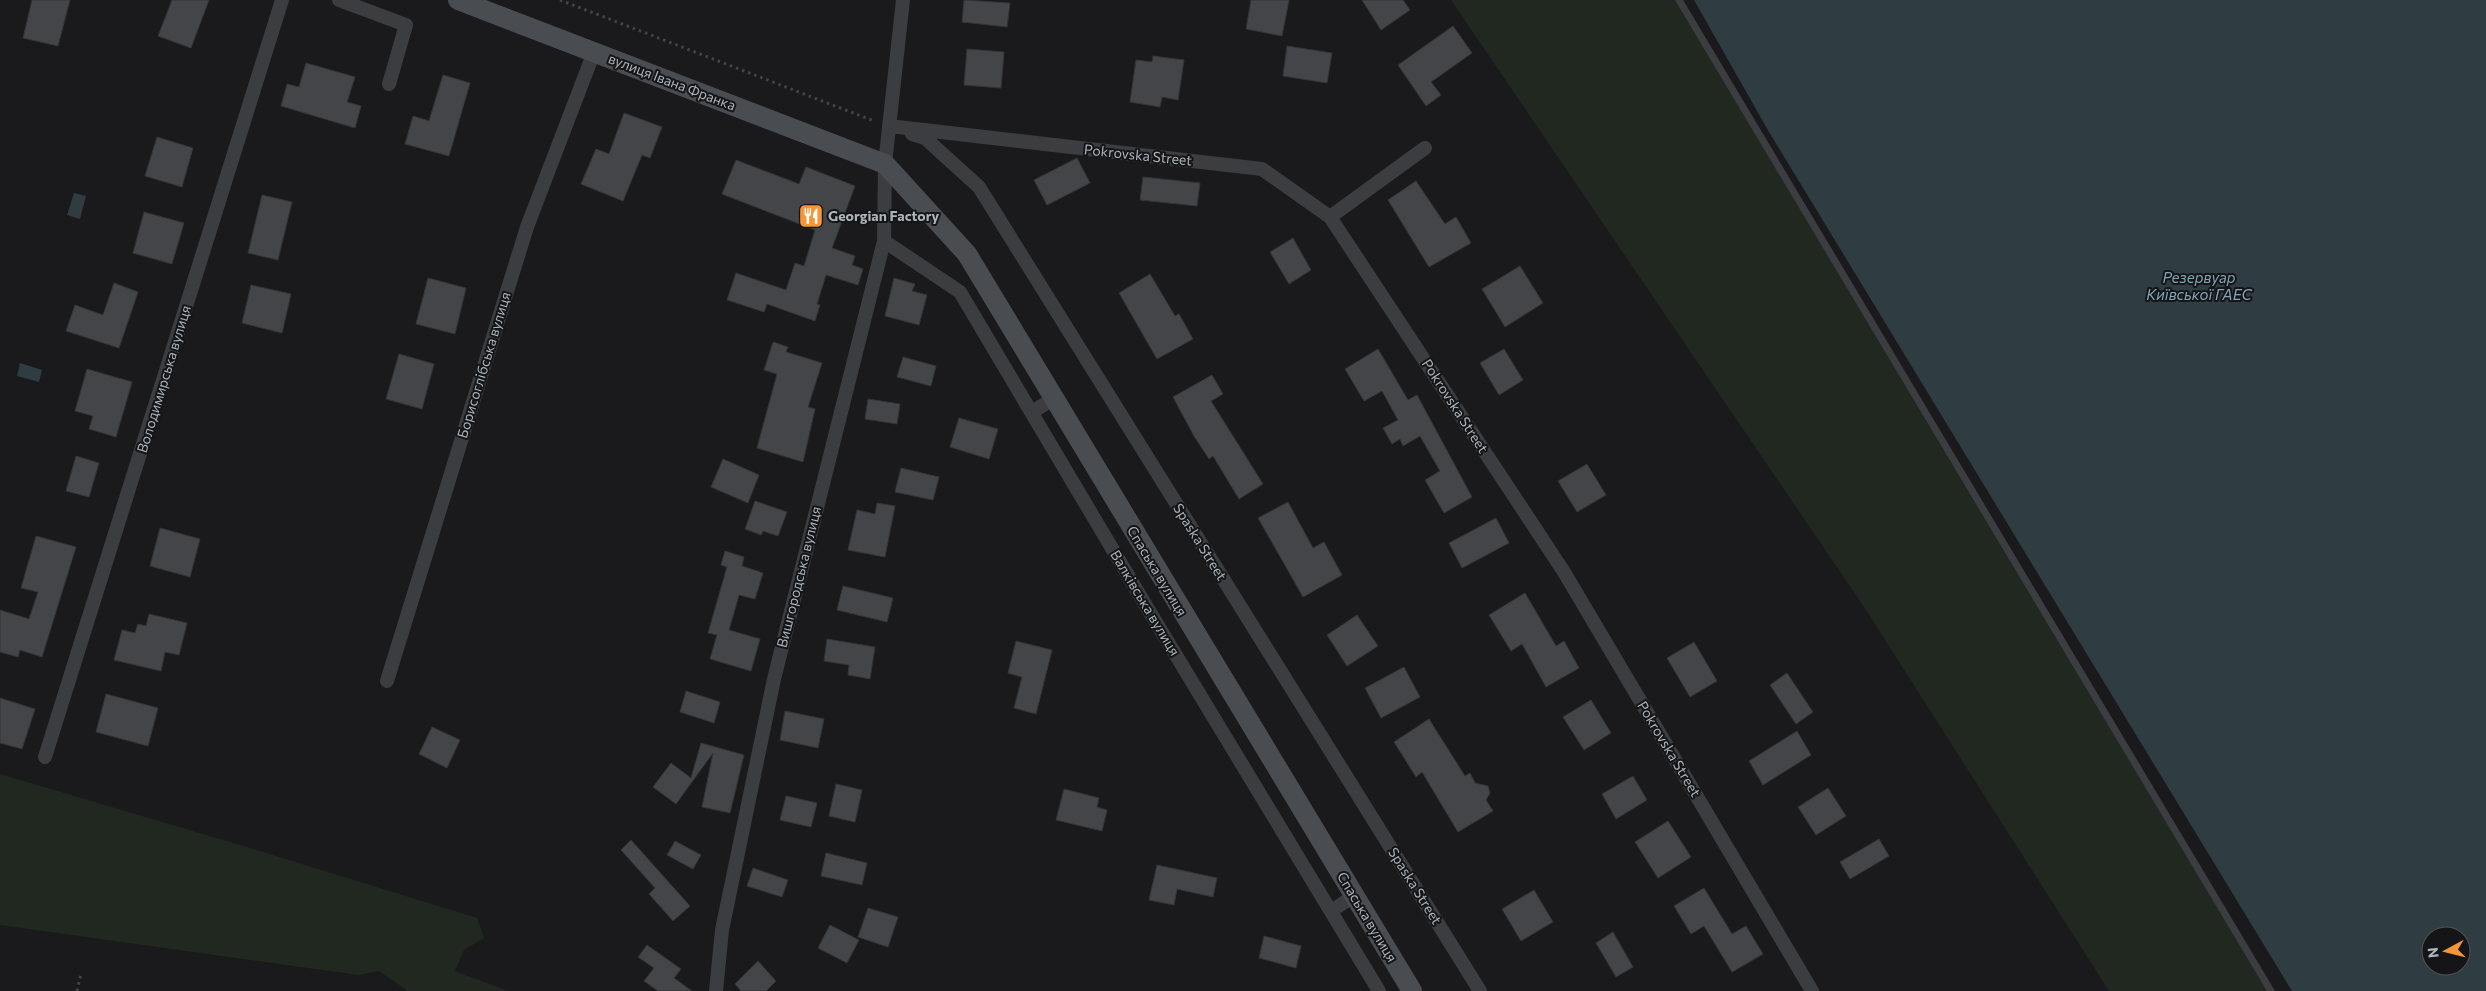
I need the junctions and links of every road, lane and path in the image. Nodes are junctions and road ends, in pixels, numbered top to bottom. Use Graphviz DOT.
graph roads {
  1 [pos="282,0"];
  2 [pos="339,0"];
  3 [pos="458,0"];
  4 [pos="560,0"];
  5 [pos="904,0"];
  6 [pos="1679,0"];
  7 [pos="594,52"];
  8 [pos="389,84"];
  9 [pos="888,126"];
  10 [pos="1425,148"];
  11 [pos="885,164"];
  12 [pos="1330,217"];
  13 [pos="884,241"];
  14 [pos="1053,399"];
  15 [pos="1032,412"];
  16 [pos="387,681"];
  17 [pos="45,757"];
  18 [pos="1354,896"];
  19 [pos="1331,911"];
  20 [pos="81,974"];
  21 [pos="77,991"];
  22 [pos="716,991"];
  23 [pos="1380,991"];
  24 [pos="1412,991"];
  25 [pos="1480,991"];
  26 [pos="1812,991"];
  27 [pos="2271,991"];
  1 -- 17 [label="street, Володимирська вулиця"];
  2 -- 8 [label="street"];
  3 -- 7 [label="street, вулиця Івана Франка"];
  4 -- 9 [label="path"];
  5 -- 9 [label="street, Вишгородська вулиця"];
  6 -- 27 [label="lane"];
  7 -- 11 [label="street, вулиця Івана Франка"];
  7 -- 16 [label="street, Борисоглібська вулиця"];
  9 -- 11 [label="street, Вишгородська вулиця"];
  9 -- 12 [label="street, Pokrovska Street"];
  9 -- 25 [label="street, Spaska Street"];
  10 -- 12 [label="street"];
  11 -- 13 [label="street, Вишгородська вулиця"];
  11 -- 14 [label="street, Спаська вулиця"];
  12 -- 26 [label="street, Pokrovska Street"];
  13 -- 15 [label="street, Валківська вулиця"];
  13 -- 22 [label="street, Вишгородська вулиця"];
  14 -- 15 [label="street"];
  14 -- 18 [label="street, Спаська вулиця"];
  15 -- 19 [label="street, Валківська вулиця"];
  18 -- 19 [label="street"];
  18 -- 24 [label="street, Спаська вулиця"];
  19 -- 23 [label="street, Валківська вулиця"];
  20 -- 21 [label="path"];
}
